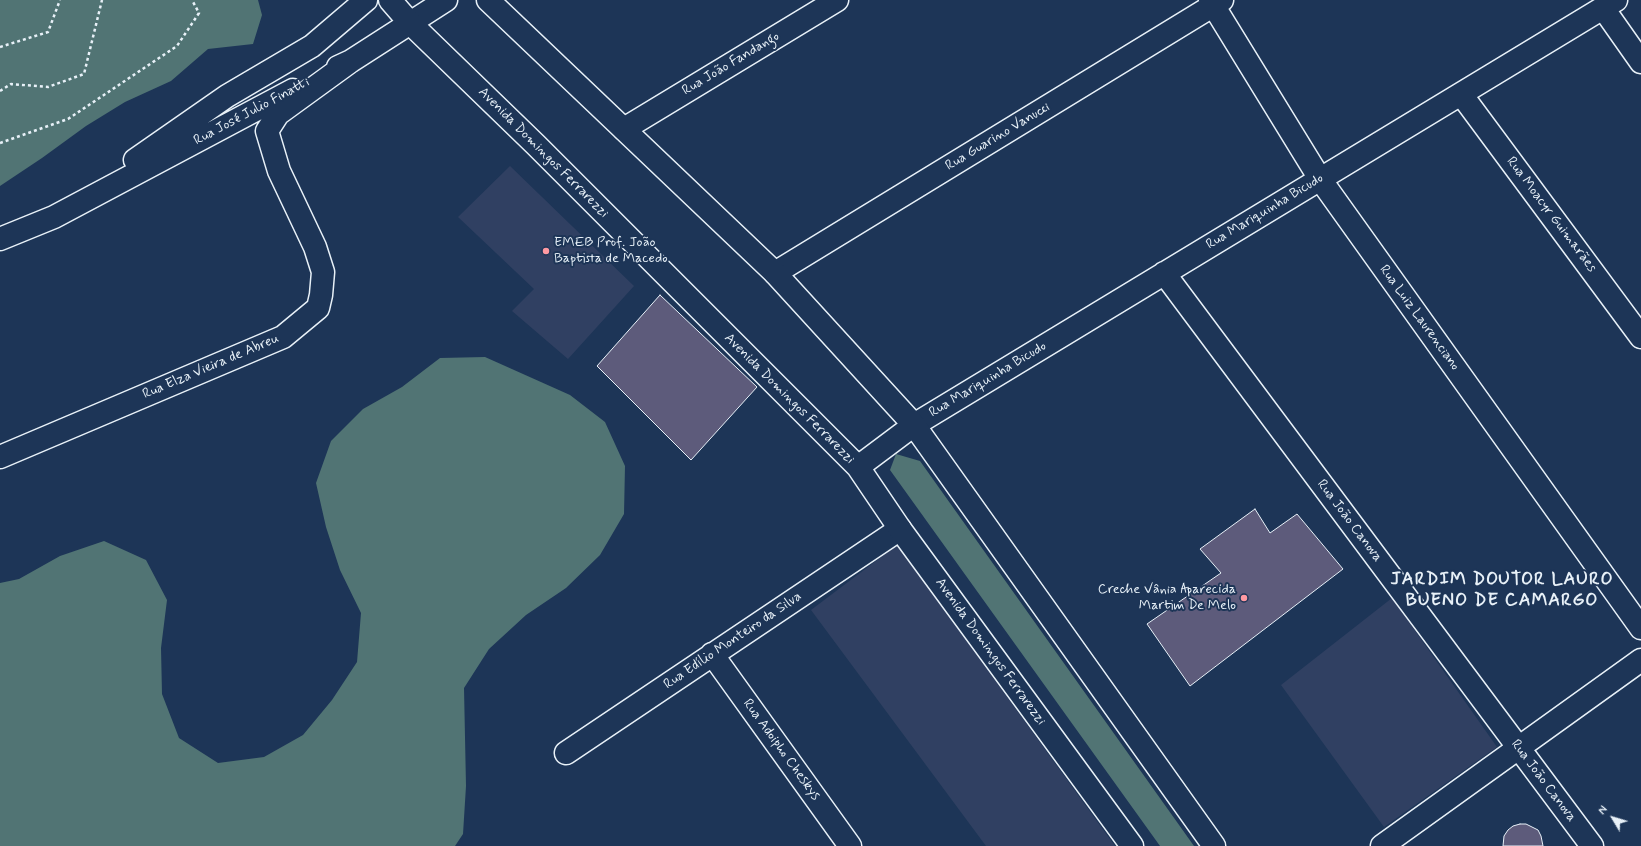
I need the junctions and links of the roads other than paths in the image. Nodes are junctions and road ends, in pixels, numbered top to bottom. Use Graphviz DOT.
graph roads {
  1 [pos="366,0"];
  2 [pos="390,0"];
  3 [pos="446,0"];
  4 [pos="488,0"];
  5 [pos="837,0"];
  6 [pos="1215,2"];
  7 [pos="1610,4"];
  8 [pos="410,22"];
  9 [pos="350,61"];
  10 [pos="1641,62"];
  11 [pos="1461,94"];
  12 [pos="624,129"];
  13 [pos="1320,180"];
  14 [pos="54,217"];
  15 [pos="0,239"];
  16 [pos="775,273"];
  17 [pos="1164,273"];
  18 [pos="1641,337"];
  19 [pos="914,425"];
  20 [pos="0,457"];
  21 [pos="858,467"];
  22 [pos="900,529"];
  23 [pos="1641,628"];
  24 [pos="712,654"];
  25 [pos="1641,660"];
  26 [pos="1518,748"];
  27 [pos="566,753"];
  28 [pos="850,846"];
  29 [pos="1132,846"];
  30 [pos="1214,846"];
  31 [pos="1382,846"];
  32 [pos="1592,846"];
  1 -- 14 [label="street, Rua José Julio Finatti"];
  2 -- 8 [label="street, Avenida Domingos Ferrarezzi"];
  3 -- 8 [label="street, Rua José Julio Finatti"];
  4 -- 12 [label="street"];
  5 -- 12 [label="street, Rua João Fandango"];
  6 -- 13 [label="street, Rua Luiz Laurenciano"];
  6 -- 16 [label="street, Rua Guarino Vanucci"];
  7 -- 10 [label="street"];
  7 -- 11 [label="street, Rua Mariquinha Bicudo"];
  8 -- 9 [label="street, Rua José Julio Finatti"];
  8 -- 21 [label="street, Avenida Domingos Ferrarezzi"];
  9 -- 14 [label="street, Rua José Julio Finatti"];
  9 -- 20 [label="street, Rua Elza Vieira de Abreu"];
  11 -- 13 [label="street, Rua Mariquinha Bicudo"];
  11 -- 18 [label="street, Rua Moacyr Guimarães"];
  12 -- 16 [label="street"];
  13 -- 17 [label="street, Rua Mariquinha Bicudo"];
  13 -- 23 [label="street, Rua Luiz Laurenciano"];
  14 -- 15 [label="street, Rua José Julio Finatti"];
  16 -- 19 [label="street"];
  17 -- 19 [label="street, Rua Mariquinha Bicudo"];
  17 -- 26 [label="street, Rua João Canova"];
  19 -- 21 [label="street, Rua Mariquinha Bicudo"];
  19 -- 30 [label="street"];
  21 -- 22 [label="street, Avenida Domingos Ferrarezzi"];
  22 -- 24 [label="street, Rua Edílio Monteiro da Silva"];
  22 -- 29 [label="street, Avenida Domingos Ferrarezzi"];
  24 -- 27 [label="street, Rua Edílio Monteiro da Silva"];
  24 -- 28 [label="street, Rua Adoipho Cheskys"];
  25 -- 26 [label="street"];
  26 -- 31 [label="street"];
  26 -- 32 [label="street, Rua João Canova"];
}
